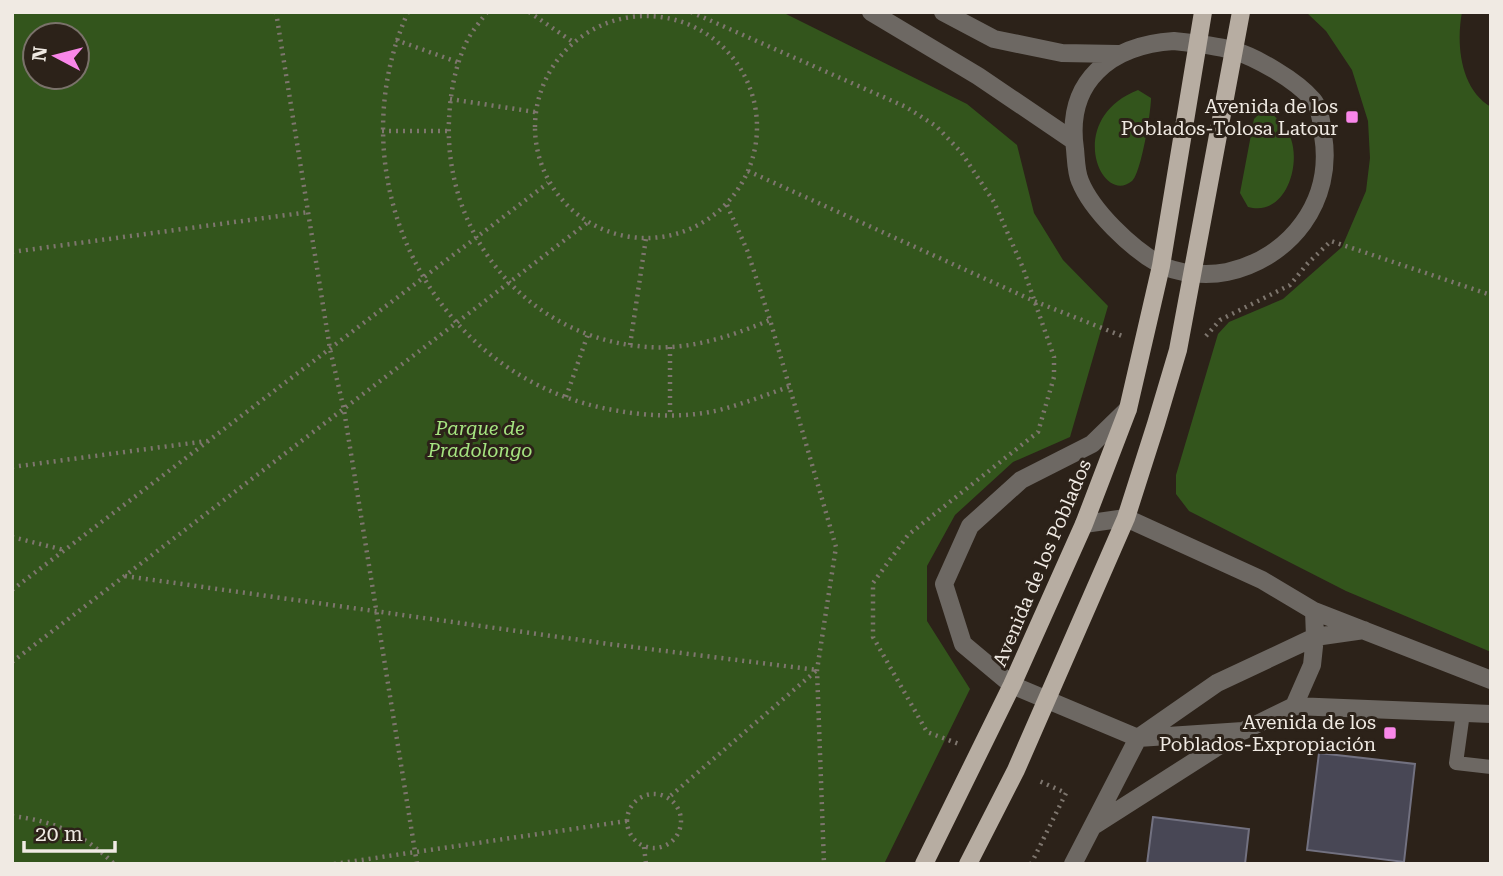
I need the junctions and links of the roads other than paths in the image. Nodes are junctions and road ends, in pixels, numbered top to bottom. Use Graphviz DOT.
graph roads {
  1 [pos="871,12"];
  2 [pos="943,12"];
  3 [pos="1203,12"];
  4 [pos="1241,12"];
  5 [pos="1197,44"];
  6 [pos="1233,50"];
  7 [pos="1118,54"];
  8 [pos="1074,141"];
  9 [pos="1161,266"];
  10 [pos="1192,273"];
  11 [pos="1128,410"];
  12 [pos="1126,518"];
  13 [pos="1084,524"];
  14 [pos="1314,611"];
  15 [pos="1364,630"];
  16 [pos="1315,638"];
  17 [pos="1491,680"];
  18 [pos="1012,685"];
  19 [pos="1047,700"];
  20 [pos="1294,706"];
  21 [pos="1463,713"];
  22 [pos="1491,714"];
  23 [pos="1243,731"];
  24 [pos="1138,737"];
  25 [pos="1491,766"];
  26 [pos="1095,825"];
  27 [pos="924,864"];
  28 [pos="968,864"];
  29 [pos="1073,864"];
  1 -- 8 [label="street"];
  2 -- 7 [label="street"];
  3 -- 5 [label="main road, Avenida de los Poblados"];
  4 -- 6 [label="main road"];
  5 -- 6 [label="street"];
  5 -- 7 [label="street"];
  5 -- 9 [label="main road, Avenida de los Poblados"];
  6 -- 10 [label="main road"];
  6 -- 10 [label="street"];
  7 -- 8 [label="street"];
  8 -- 9 [label="street"];
  9 -- 10 [label="street"];
  9 -- 11 [label="main road, Avenida de los Poblados"];
  10 -- 12 [label="main road"];
  11 -- 13 [label="main road, Avenida de los Poblados"];
  11 -- 18 [label="street"];
  12 -- 13 [label="street"];
  12 -- 14 [label="street"];
  12 -- 19 [label="main road"];
  13 -- 18 [label="main road, Avenida de los Poblados"];
  14 -- 15 [label="street"];
  14 -- 16 [label="street"];
  15 -- 16 [label="street"];
  15 -- 17 [label="street"];
  16 -- 20 [label="street"];
  16 -- 24 [label="street"];
  18 -- 19 [label="street"];
  18 -- 27 [label="main road, Avenida de los Poblados"];
  19 -- 24 [label="street"];
  19 -- 28 [label="main road"];
  20 -- 21 [label="street"];
  20 -- 23 [label="street"];
  21 -- 22 [label="street"];
  21 -- 25 [label="lane"];
  23 -- 24 [label="street"];
  23 -- 26 [label="street"];
  24 -- 26 [label="street"];
  26 -- 29 [label="street"];
}
